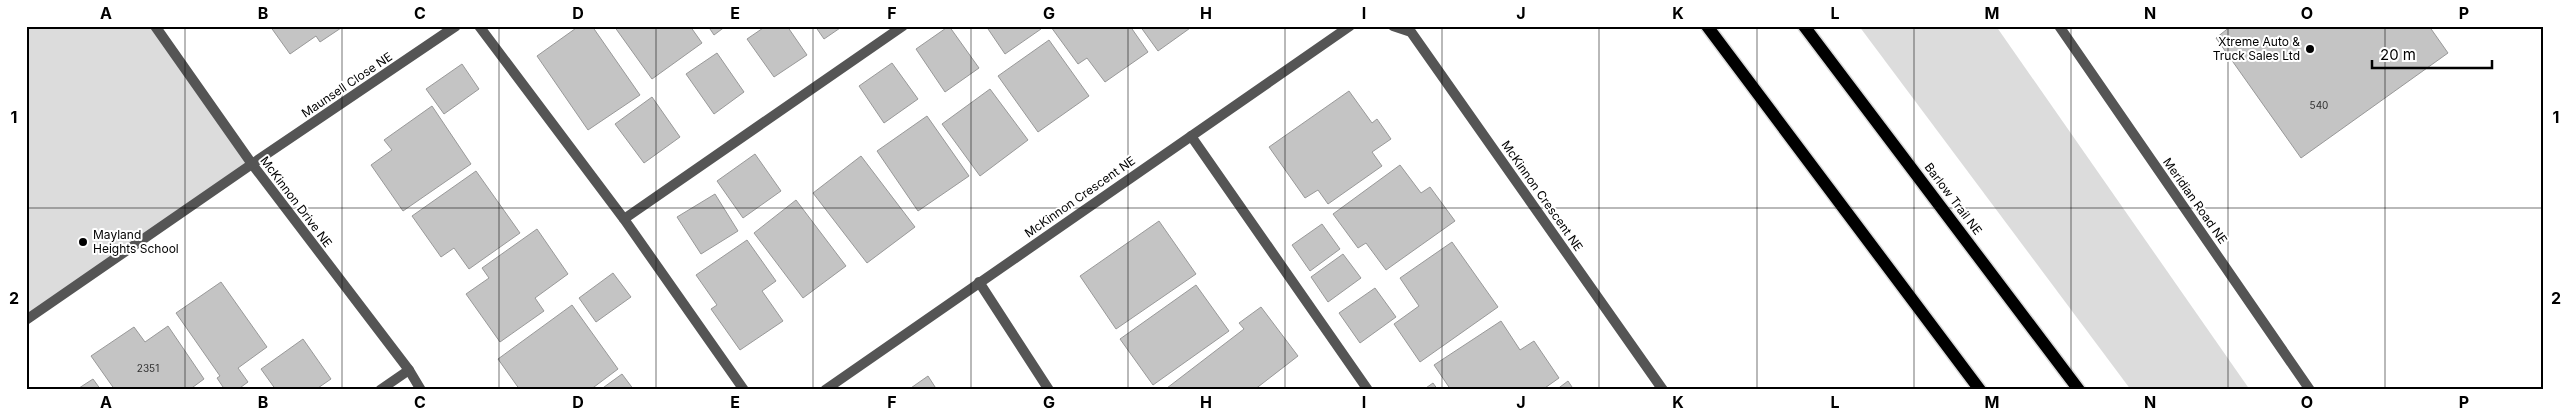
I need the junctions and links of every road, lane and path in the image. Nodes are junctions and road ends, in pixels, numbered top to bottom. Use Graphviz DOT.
graph roads {
  1 [pos="155,26"];
  2 [pos="456,26"];
  3 [pos="479,26"];
  4 [pos="903,26"];
  5 [pos="1350,26"];
  6 [pos="1392,26"];
  7 [pos="1707,26"];
  8 [pos="1804,26"];
  9 [pos="2059,26"];
  10 [pos="1191,136"];
  11 [pos="252,164"];
  12 [pos="624,219"];
  13 [pos="979,282"];
  14 [pos="26,320"];
  15 [pos="409,370"];
  16 [pos="380,390"];
  17 [pos="421,390"];
  18 [pos="744,390"];
  19 [pos="825,390"];
  20 [pos="1050,390"];
  21 [pos="1368,390"];
  22 [pos="1663,390"];
  23 [pos="1980,390"];
  24 [pos="2078,390"];
  25 [pos="2310,390"];
  1 -- 11 [label="street, McKinnon Drive NE"];
  2 -- 11 [label="street, Maunsell Close NE"];
  3 -- 12 [label="street"];
  4 -- 12 [label="street"];
  5 -- 10 [label="street, McKinnon Crescent NE"];
  6 -- 22 [label="street, McKinnon Crescent NE"];
  7 -- 23 [label="main road"];
  8 -- 24 [label="main road, Barlow Trail NE"];
  9 -- 25 [label="street, Meridian Road NE"];
  10 -- 13 [label="street, McKinnon Crescent NE"];
  10 -- 21 [label="street"];
  11 -- 14 [label="street, Maunsell Close NE"];
  11 -- 15 [label="street, McKinnon Drive NE"];
  12 -- 18 [label="street"];
  13 -- 19 [label="street, McKinnon Crescent NE"];
  13 -- 20 [label="street"];
  15 -- 16 [label="street"];
  15 -- 17 [label="street, McKinnon Drive NE"];
}
